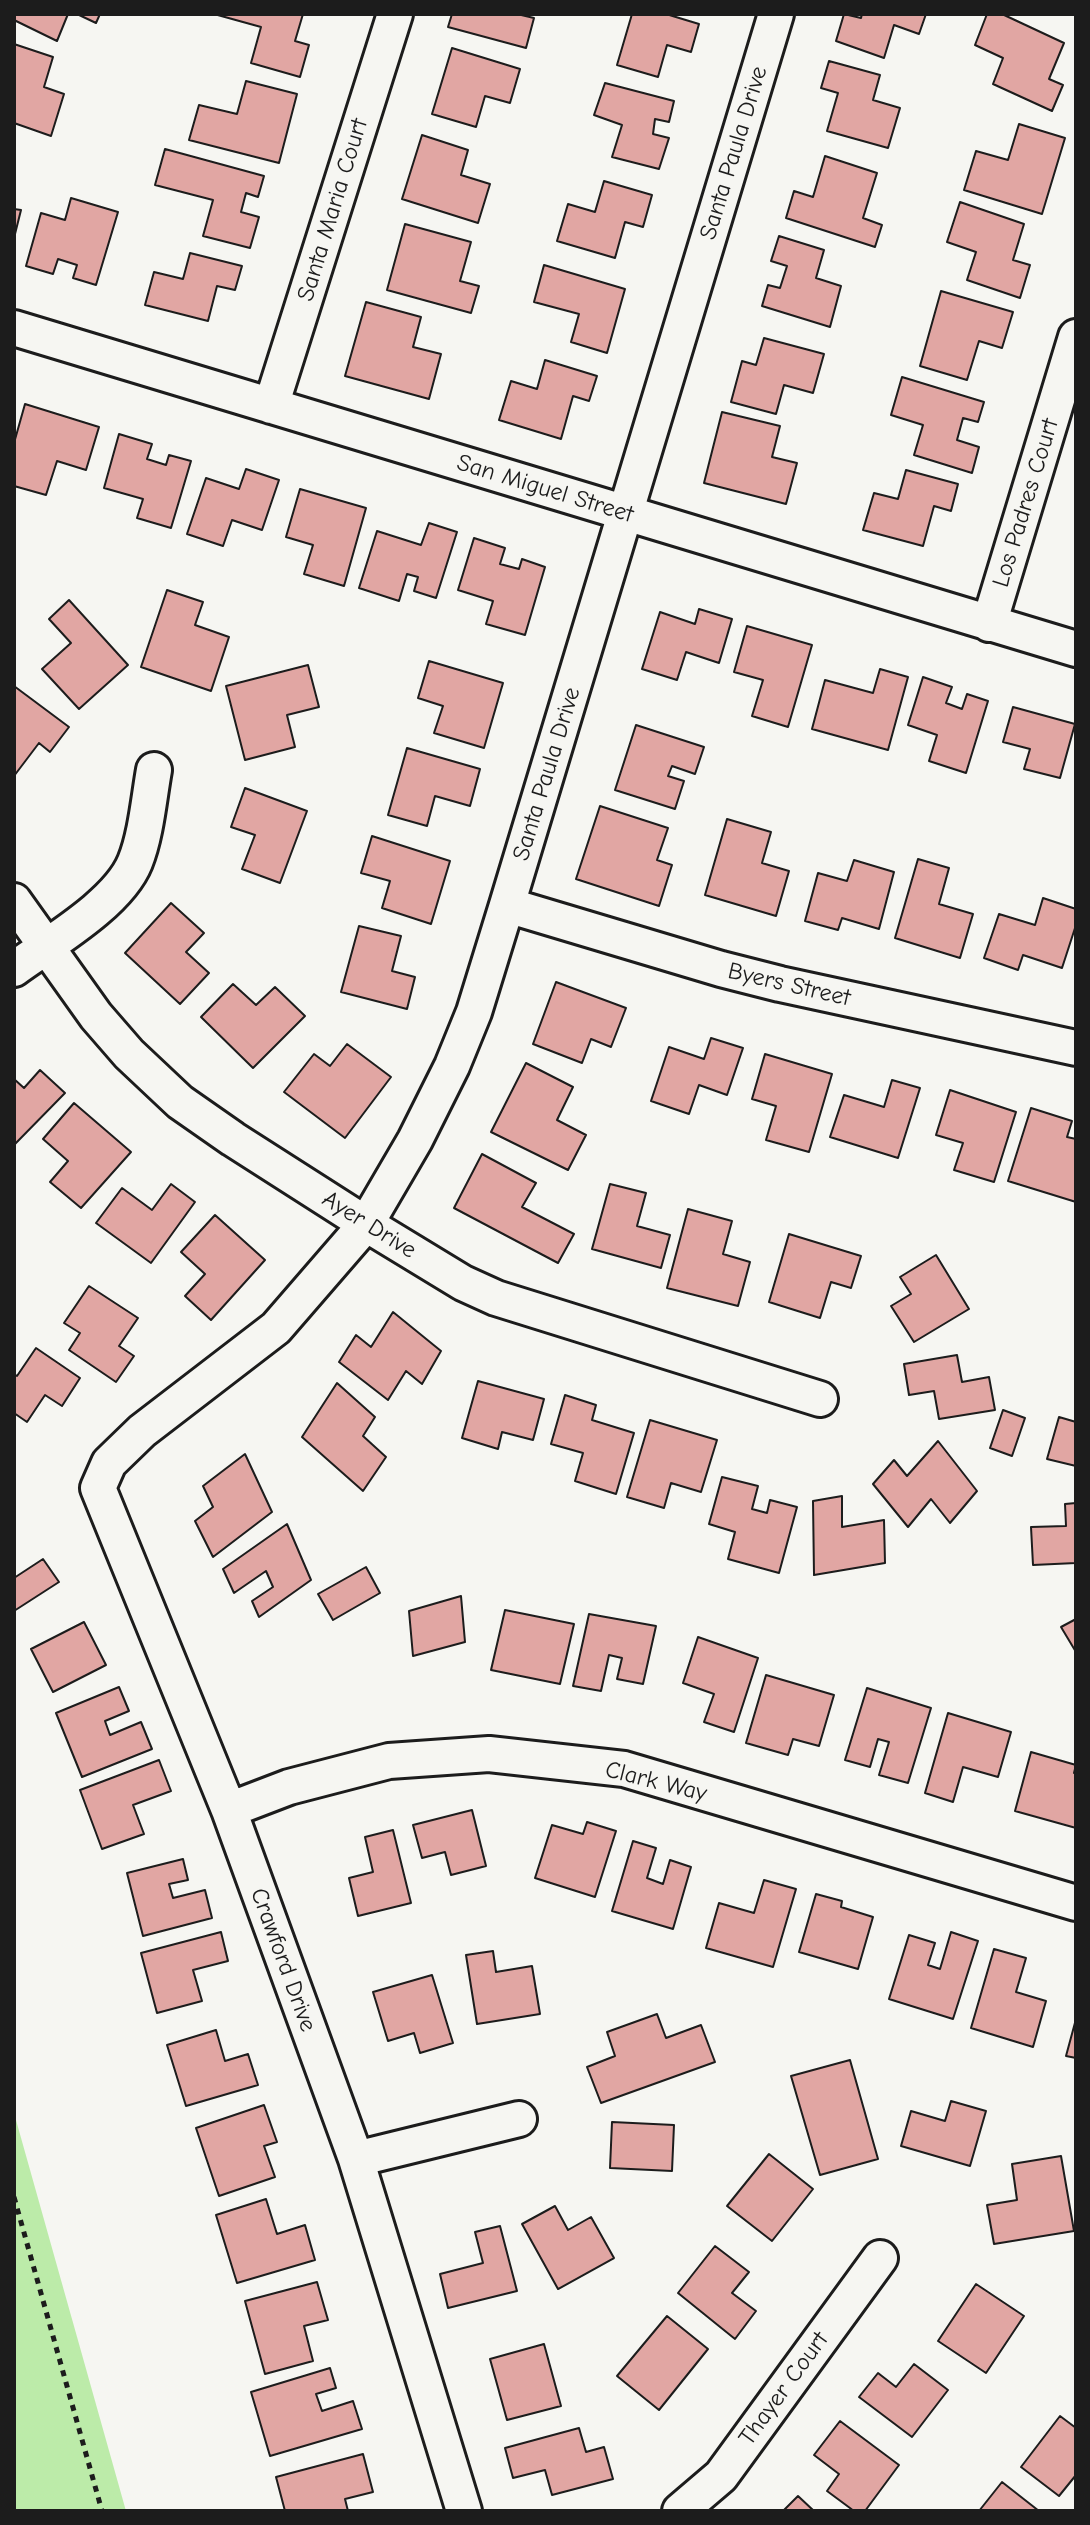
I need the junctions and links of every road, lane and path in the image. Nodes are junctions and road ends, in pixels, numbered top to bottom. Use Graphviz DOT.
graph roads {
  1 [pos="395,14"];
  2 [pos="776,14"];
  3 [pos="14,328"];
  4 [pos="1076,337"];
  5 [pos="271,406"];
  6 [pos="625,513"];
  7 [pos="989,624"];
  8 [pos="1076,649"];
  9 [pos="154,770"];
  10 [pos="14,901"];
  11 [pos="507,905"];
  12 [pos="45,946"];
  13 [pos="14,969"];
  14 [pos="1076,1048"];
  15 [pos="366,1224"];
  16 [pos="820,1399"];
  17 [pos="142,1431"];
  18 [pos="229,1810"];
  19 [pos="1076,1903"];
  20 [pos="519,2119"];
  21 [pos="356,2159"];
  22 [pos="14,2197"];
  23 [pos="880,2258"];
  24 [pos="102,2511"];
  25 [pos="464,2511"];
  26 [pos="680,2511"];
  1 -- 5 [label="street, Santa Maria Court"];
  2 -- 6 [label="street, Santa Paula Drive"];
  3 -- 5 [label="street, San Miguel Street"];
  4 -- 7 [label="street, Los Padres Court"];
  5 -- 6 [label="street, San Miguel Street"];
  6 -- 7 [label="street, San Miguel Street"];
  6 -- 11 [label="street, Santa Paula Drive"];
  7 -- 8 [label="street, San Miguel Street"];
  9 -- 12 [label="street"];
  10 -- 12 [label="street, Ayer Drive"];
  11 -- 14 [label="street, Byers Street"];
  11 -- 15 [label="street, Santa Paula Drive"];
  12 -- 13 [label="street"];
  12 -- 15 [label="street, Ayer Drive"];
  15 -- 16 [label="street, Ayer Drive"];
  15 -- 17 [label="street, Santa Paula Drive"];
  17 -- 18 [label="street, Crawford Drive"];
  18 -- 19 [label="street, Clark Way"];
  18 -- 21 [label="street, Crawford Drive"];
  20 -- 21 [label="street"];
  21 -- 25 [label="street, Crawford Drive"];
  22 -- 24 [label="path"];
  23 -- 26 [label="street, Thayer Court"];
}
